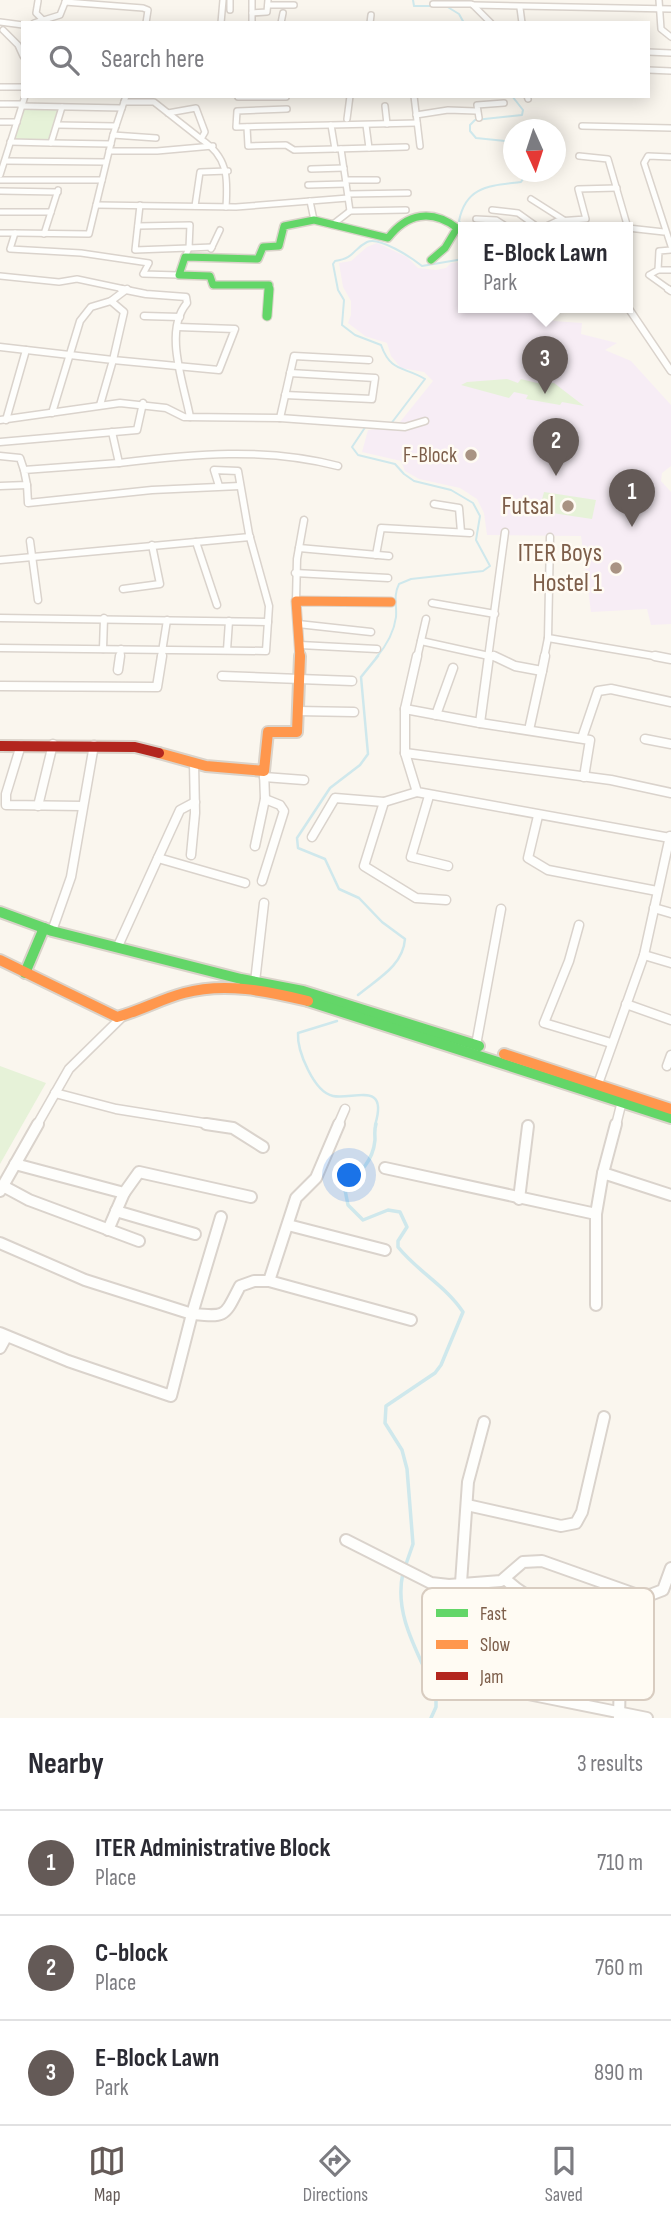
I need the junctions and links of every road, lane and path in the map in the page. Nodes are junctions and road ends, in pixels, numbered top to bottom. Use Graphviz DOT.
graph roads {
  1 [pos="223,0"];
  2 [pos="230,0"];
  3 [pos="252,0"];
  4 [pos="38,1"];
  5 [pos="65,1"];
  6 [pos="268,2"];
  7 [pos="671,2"];
  8 [pos="470,3"];
  9 [pos="433,4"];
  10 [pos="659,4"];
  11 [pos="294,5"];
  12 [pos="520,8"];
  13 [pos="671,9"];
  14 [pos="230,10"];
  15 [pos="253,13"];
  16 [pos="283,13"];
  17 [pos="371,15"];
  18 [pos="57,16"];
  19 [pos="43,20"];
  20 [pos="40,21"];
  21 [pos="54,21"];
  22 [pos="146,21"];
  23 [pos="222,21"];
  24 [pos="253,21"];
  25 [pos="281,21"];
  26 [pos="370,21"];
  27 [pos="489,21"];
  28 [pos="522,21"];
  29 [pos="0,22"];
  30 [pos="660,23"];
  31 [pos="671,23"];
  32 [pos="21,27"];
  33 [pos="21,27"];
  34 [pos="2,30"];
  35 [pos="671,37"];
  36 [pos="21,51"];
  37 [pos="650,52"];
  38 [pos="671,53"];
  39 [pos="650,70"];
  40 [pos="671,71"];
  41 [pos="0,87"];
  42 [pos="21,88"];
  43 [pos="24,98"];
  44 [pos="286,98"];
  45 [pos="350,98"];
  46 [pos="414,98"];
  47 [pos="124,102"];
  48 [pos="505,103"];
  49 [pos="0,104"];
  50 [pos="21,105"];
  51 [pos="385,106"];
  52 [pos="62,107"];
  53 [pos="287,109"];
  54 [pos="477,111"];
  55 [pos="168,113"];
  56 [pos="416,116"];
  57 [pos="347,118"];
  58 [pos="479,118"];
  59 [pos="0,122"];
  60 [pos="17,122"];
  61 [pos="416,123"];
  62 [pos="387,124"];
  63 [pos="57,125"];
  64 [pos="331,125"];
  65 [pos="366,125"];
  66 [pos="582,125"];
  67 [pos="116,126"];
  68 [pos="278,126"];
  69 [pos="287,126"];
  70 [pos="247,127"];
  71 [pos="671,128"];
  72 [pos="113,135"];
  73 [pos="156,138"];
  74 [pos="201,139"];
  75 [pos="10,142"];
  76 [pos="51,143"];
  77 [pos="280,145"];
  78 [pos="213,146"];
  79 [pos="420,146"];
  80 [pos="110,147"];
  81 [pos="406,147"];
  82 [pos="369,148"];
  83 [pos="338,149"];
  84 [pos="579,156"];
  85 [pos="671,157"];
  86 [pos="5,161"];
  87 [pos="106,162"];
  88 [pos="344,168"];
  89 [pos="311,169"];
  90 [pos="228,171"];
  91 [pos="0,177"];
  92 [pos="61,180"];
  93 [pos="102,180"];
  94 [pos="377,180"];
  95 [pos="346,182"];
  96 [pos="308,185"];
  97 [pos="617,188"];
  98 [pos="0,191"];
  99 [pos="58,191"];
  100 [pos="408,193"];
  101 [pos="348,196"];
  102 [pos="531,199"];
  103 [pos="310,201"];
  104 [pos="96,205"];
  105 [pos="141,205"];
  106 [pos="194,206"];
  107 [pos="226,206"];
  108 [pos="406,210"];
  109 [pos="492,210"];
  110 [pos="350,211"];
  111 [pos="0,212"];
  112 [pos="51,212"];
  113 [pos="476,219"];
  114 [pos="314,220"];
  115 [pos="564,220"];
  116 [pos="499,222"];
  117 [pos="531,222"];
  118 [pos="558,222"];
  119 [pos="626,222"];
  120 [pos="332,225"];
  121 [pos="138,226"];
  122 [pos="633,229"];
  123 [pos="220,230"];
  124 [pos="664,232"];
  125 [pos="0,233"];
  126 [pos="15,233"];
  127 [pos="44,234"];
  128 [pos="71,234"];
  129 [pos="212,247"];
  130 [pos="671,248"];
  131 [pos="66,252"];
  132 [pos="187,252"];
  133 [pos="207,258"];
  134 [pos="431,260"];
  135 [pos="658,270"];
  136 [pos="671,270"];
  137 [pos="179,275"];
  138 [pos="0,276"];
  139 [pos="127,289"];
  140 [pos="671,291"];
  141 [pos="111,301"];
  142 [pos="632,313"];
  143 [pos="144,316"];
  144 [pos="180,317"];
  145 [pos="267,317"];
  146 [pos="178,327"];
  147 [pos="0,347"];
  148 [pos="26,350"];
  149 [pos="71,356"];
  150 [pos="113,360"];
  151 [pos="369,360"];
  152 [pos="180,368"];
  153 [pos="671,371"];
  154 [pos="290,373"];
  155 [pos="285,395"];
  156 [pos="143,403"];
  157 [pos="100,405"];
  158 [pos="52,413"];
  159 [pos="190,417"];
  160 [pos="280,418"];
  161 [pos="3,420"];
  162 [pos="425,421"];
  163 [pos="112,432"];
  164 [pos="0,442"];
  165 [pos="0,456"];
  166 [pos="119,463"];
  167 [pos="338,466"];
  168 [pos="24,470"];
  169 [pos="27,485"];
  170 [pos="0,486"];
  171 [pos="219,486"];
  172 [pos="240,486"];
  173 [pos="29,503"];
  174 [pos="434,504"];
  175 [pos="31,514"];
  176 [pos="304,520"];
  177 [pos="461,532"];
  178 [pos="505,532"];
  179 [pos="470,533"];
  180 [pos="250,537"];
  181 [pos="550,537"];
  182 [pos="30,541"];
  183 [pos="196,542"];
  184 [pos="152,545"];
  185 [pos="299,548"];
  186 [pos="376,555"];
  187 [pos="389,556"];
  188 [pos="34,557"];
  189 [pos="0,560"];
  190 [pos="295,573"];
  191 [pos="388,578"];
  192 [pos="123,589"];
  193 [pos="38,600"];
  194 [pos="296,601"];
  195 [pos="391,602"];
  196 [pos="432,603"];
  197 [pos="217,605"];
  198 [pos="495,614"];
  199 [pos="0,618"];
  200 [pos="104,618"];
  201 [pos="426,619"];
  202 [pos="167,620"];
  203 [pos="229,621"];
  204 [pos="268,622"];
  205 [pos="298,624"];
  206 [pos="372,632"];
  207 [pos="548,638"];
  208 [pos="421,641"];
  209 [pos="300,645"];
  210 [pos="0,648"];
  211 [pos="103,649"];
  212 [pos="121,649"];
  213 [pos="377,649"];
  214 [pos="162,650"];
  215 [pos="227,650"];
  216 [pos="491,655"];
  217 [pos="671,659"];
  218 [pos="453,668"];
  219 [pos="118,670"];
  220 [pos="542,671"];
  221 [pos="222,676"];
  222 [pos="298,679"];
  223 [pos="352,681"];
  224 [pos="0,686"];
  225 [pos="671,702"];
  226 [pos="405,709"];
  227 [pos="297,711"];
  228 [pos="354,712"];
  229 [pos="436,715"];
  230 [pos="480,723"];
  231 [pos="529,730"];
  232 [pos="582,738"];
  233 [pos="645,739"];
  234 [pos="53,744"];
  235 [pos="671,744"];
  236 [pos="21,745"];
  237 [pos="94,745"];
  238 [pos="0,746"];
  239 [pos="405,753"];
  240 [pos="194,763"];
  241 [pos="264,774"];
  242 [pos="584,777"];
  243 [pos="304,780"];
  244 [pos="417,792"];
  245 [pos="671,793"];
  246 [pos="429,796"];
  247 [pos="265,799"];
  248 [pos="195,802"];
  249 [pos="384,802"];
  250 [pos="38,806"];
  251 [pos="82,806"];
  252 [pos="538,816"];
  253 [pos="670,836"];
  254 [pos="312,837"];
  255 [pos="255,846"];
  256 [pos="191,855"];
  257 [pos="158,858"];
  258 [pos="668,863"];
  259 [pos="448,866"];
  260 [pos="262,881"];
  261 [pos="245,883"];
  262 [pos="657,891"];
  263 [pos="446,900"];
  264 [pos="264,902"];
  265 [pos="654,908"];
  266 [pos="501,909"];
  267 [pos="0,912"];
  268 [pos="671,913"];
  269 [pos="579,925"];
  270 [pos="48,930"];
  271 [pos="118,946"];
  272 [pos="644,956"];
  273 [pos="0,960"];
  274 [pos="671,963"];
  275 [pos="25,973"];
  276 [pos="255,982"];
  277 [pos="626,1004"];
  278 [pos="122,1016"];
  279 [pos="671,1020"];
  280 [pos="611,1043"];
  281 [pos="476,1045"];
  282 [pos="671,1055"];
  283 [pos="667,1066"];
  284 [pos="598,1084"];
  285 [pos="55,1093"];
  286 [pos="622,1101"];
  287 [pos="345,1109"];
  288 [pos="671,1109"];
  289 [pos="671,1118"];
  290 [pos="528,1126"];
  291 [pos="263,1147"];
  292 [pos="15,1164"];
  293 [pos="385,1168"];
  294 [pos="603,1173"];
  295 [pos="1,1188"];
  296 [pos="124,1193"];
  297 [pos="671,1195"];
  298 [pos="251,1197"];
  299 [pos="519,1199"];
  300 [pos="116,1211"];
  301 [pos="596,1214"];
  302 [pos="220,1217"];
  303 [pos="288,1224"];
  304 [pos="108,1230"];
  305 [pos="195,1234"];
  306 [pos="139,1241"];
  307 [pos="0,1243"];
  308 [pos="385,1250"];
  309 [pos="270,1281"];
  310 [pos="596,1305"];
  311 [pos="192,1314"];
  312 [pos="411,1320"];
  313 [pos="3,1335"];
  314 [pos="0,1348"];
  315 [pos="604,1417"];
  316 [pos="484,1422"];
  317 [pos="467,1505"];
  318 [pos="345,1540"];
  319 [pos="671,1568"];
  320 [pos="505,1579"];
  321 [pos="461,1583"];
  322 [pos="514,1588"];
  323 [pos="620,1588"];
  324 [pos="654,1593"];
  325 [pos="554,1700"];
  326 [pos="619,1715"];
  327 [pos="647,1718"];
  1 -- 23 [label="street"];
  2 -- 14 [label="street"];
  3 -- 15 [label="street"];
  4 -- 19 [label="street"];
  5 -- 18 [label="street"];
  5 -- 22 [label="street"];
  6 -- 11 [label="street"];
  6 -- 15 [label="street"];
  7 -- 10 [label="street"];
  8 -- 9 [label="street"];
  8 -- 10 [label="street"];
  8 -- 27 [label="street"];
  10 -- 13 [label="street"];
  10 -- 30 [label="street"];
  12 -- 28 [label="street"];
  15 -- 24 [label="street"];
  16 -- 25 [label="street"];
  17 -- 26 [label="street"];
  18 -- 19 [label="street"];
  18 -- 21 [label="street"];
  19 -- 20 [label="street"];
  29 -- 32 [label="street"];
  30 -- 31 [label="street"];
  30 -- 35 [label="street"];
  33 -- 34 [label="street"];
  34 -- 36 [label="street"];
  37 -- 38 [label="street"];
  39 -- 40 [label="street"];
  41 -- 42 [label="street"];
  43 -- 50 [label="street"];
  44 -- 53 [label="street"];
  45 -- 57 [label="street"];
  46 -- 56 [label="street"];
  47 -- 52 [label="street"];
  47 -- 55 [label="street"];
  47 -- 67 [label="street"];
  48 -- 54 [label="street"];
  49 -- 50 [label="street"];
  50 -- 52 [label="street"];
  50 -- 60 [label="street"];
  51 -- 62 [label="street"];
  52 -- 63 [label="street"];
  53 -- 69 [label="street"];
  53 -- 70 [label="street"];
  54 -- 56 [label="street"];
  54 -- 58 [label="street"];
  55 -- 74 [label="street"];
  55 -- 74 [label="street"];
  56 -- 61 [label="street"];
  59 -- 60 [label="street"];
  60 -- 75 [label="street"];
  61 -- 62 [label="street"];
  61 -- 79 [label="street"];
  62 -- 65 [label="street"];
  63 -- 67 [label="street"];
  63 -- 76 [label="street"];
  64 -- 65 [label="street"];
  64 -- 69 [label="street"];
  64 -- 83 [label="street"];
  65 -- 82 [label="street"];
  66 -- 71 [label="street"];
  67 -- 72 [label="street"];
  68 -- 69 [label="street"];
  68 -- 70 [label="street"];
  68 -- 77 [label="street"];
  70 -- 77 [label="street"];
  72 -- 73 [label="street"];
  72 -- 80 [label="street"];
  74 -- 78 [label="street"];
  75 -- 76 [label="street"];
  75 -- 86 [label="street"];
  76 -- 80 [label="street"];
  77 -- 83 [label="street"];
  78 -- 80 [label="street"];
  78 -- 90 [label="street"];
  80 -- 87 [label="street"];
  81 -- 82 [label="street"];
  82 -- 83 [label="street"];
  83 -- 88 [label="street"];
  84 -- 97 [label="street"];
  85 -- 124 [label="street"];
  86 -- 87 [label="street"];
  86 -- 91 [label="street"];
  87 -- 93 [label="street"];
  88 -- 89 [label="street"];
  88 -- 95 [label="street"];
  90 -- 106 [label="street"];
  90 -- 107 [label="street"];
  91 -- 92 [label="street"];
  92 -- 93 [label="street"];
  92 -- 99 [label="street"];
  93 -- 104 [label="street"];
  94 -- 95 [label="street"];
  95 -- 96 [label="street"];
  95 -- 101 [label="street"];
  97 -- 115 [label="street"];
  97 -- 119 [label="street"];
  98 -- 99 [label="street"];
  99 -- 112 [label="street"];
  100 -- 101 [label="street"];
  101 -- 103 [label="street"];
  101 -- 110 [label="street"];
  102 -- 115 [label="street"];
  103 -- 107 [label="street"];
  103 -- 114 [label="street"];
  104 -- 105 [label="street"];
  104 -- 128 [label="street"];
  105 -- 106 [label="street"];
  105 -- 121 [label="street"];
  106 -- 107 [label="street"];
  108 -- 110 [label="street"];
  109 -- 117 [label="street"];
  110 -- 120 [label="street"];
  111 -- 112 [label="street"];
  112 -- 127 [label="street"];
  113 -- 116 [label="street"];
  114 -- 120 [label="street"];
  114 -- 133 [label="street"];
  115 -- 118 [label="street"];
  120 -- 134 [label="street"];
  121 -- 132 [label="street"];
  121 -- 132 [label="street"];
  122 -- 124 [label="street"];
  123 -- 129 [label="street"];
  124 -- 130 [label="street"];
  125 -- 126 [label="street"];
  126 -- 127 [label="street"];
  126 -- 131 [label="street"];
  127 -- 128 [label="street"];
  128 -- 131 [label="street"];
  129 -- 132 [label="street"];
  129 -- 133 [label="street"];
  130 -- 135 [label="street"];
  131 -- 137 [label="street"];
  132 -- 133 [label="street"];
  132 -- 137 [label="street"];
  135 -- 136 [label="street"];
  135 -- 140 [label="street"];
  137 -- 145 [label="street"];
  138 -- 139 [label="street"];
  139 -- 141 [label="street"];
  139 -- 144 [label="street"];
  141 -- 149 [label="street"];
  141 -- 150 [label="street"];
  142 -- 153 [label="street"];
  143 -- 144 [label="street"];
  144 -- 146 [label="street"];
  146 -- 152 [label="street"];
  146 -- 152 [label="street"];
  147 -- 148 [label="street"];
  148 -- 149 [label="street"];
  148 -- 161 [label="street"];
  149 -- 150 [label="street"];
  149 -- 158 [label="street"];
  150 -- 152 [label="street"];
  150 -- 157 [label="street"];
  151 -- 154 [label="street"];
  152 -- 159 [label="street"];
  154 -- 155 [label="street"];
  154 -- 155 [label="street"];
  155 -- 160 [label="street"];
  156 -- 157 [label="street"];
  156 -- 159 [label="street"];
  156 -- 163 [label="street"];
  157 -- 158 [label="street"];
  158 -- 161 [label="street"];
  159 -- 160 [label="street"];
  160 -- 162 [label="street"];
  163 -- 164 [label="street"];
  163 -- 166 [label="street"];
  165 -- 168 [label="street"];
  166 -- 167 [label="street"];
  166 -- 168 [label="street"];
  168 -- 169 [label="street"];
  169 -- 170 [label="street"];
  169 -- 173 [label="street"];
  171 -- 172 [label="street"];
  171 -- 172 [label="street"];
  171 -- 173 [label="street"];
  172 -- 180 [label="street"];
  173 -- 175 [label="street"];
  174 -- 177 [label="street"];
  176 -- 185 [label="street"];
  177 -- 179 [label="street"];
  177 -- 186 [label="street"];
  178 -- 198 [label="street"];
  180 -- 183 [label="street"];
  180 -- 204 [label="street"];
  181 -- 207 [label="street"];
  182 -- 188 [label="street"];
  183 -- 184 [label="street"];
  183 -- 197 [label="street"];
  184 -- 188 [label="street"];
  184 -- 192 [label="street"];
  185 -- 186 [label="street"];
  185 -- 190 [label="street"];
  186 -- 187 [label="street"];
  188 -- 189 [label="street"];
  188 -- 193 [label="street"];
  190 -- 191 [label="street"];
  190 -- 194 [label="street"];
  194 -- 195 [label="street"];
  194 -- 205 [label="street"];
  196 -- 198 [label="street"];
  198 -- 216 [label="street"];
  199 -- 200 [label="street"];
  200 -- 202 [label="street"];
  200 -- 211 [label="street"];
  201 -- 208 [label="street"];
  202 -- 203 [label="street"];
  202 -- 214 [label="street"];
  203 -- 204 [label="street"];
  203 -- 215 [label="street"];
  204 -- 215 [label="street"];
  205 -- 206 [label="street"];
  205 -- 209 [label="street"];
  207 -- 217 [label="street"];
  207 -- 220 [label="street"];
  208 -- 216 [label="street"];
  208 -- 226 [label="street"];
  209 -- 213 [label="street"];
  209 -- 222 [label="street"];
  210 -- 211 [label="street"];
  211 -- 212 [label="street"];
  212 -- 214 [label="street"];
  212 -- 219 [label="street"];
  214 -- 215 [label="street"];
  214 -- 224 [label="street"];
  216 -- 220 [label="street"];
  216 -- 230 [label="street"];
  218 -- 229 [label="street"];
  220 -- 231 [label="street"];
  221 -- 222 [label="street"];
  222 -- 223 [label="street"];
  222 -- 227 [label="street"];
  225 -- 232 [label="street"];
  226 -- 229 [label="street"];
  226 -- 239 [label="street"];
  227 -- 228 [label="street"];
  227 -- 241 [label="street"];
  229 -- 230 [label="street"];
  230 -- 231 [label="street"];
  231 -- 232 [label="street"];
  232 -- 242 [label="street"];
  233 -- 235 [label="street"];
  234 -- 236 [label="street"];
  234 -- 237 [label="street"];
  234 -- 250 [label="street"];
  236 -- 238 [label="street"];
  236 -- 250 [label="street"];
  237 -- 240 [label="street"];
  237 -- 251 [label="street"];
  239 -- 242 [label="street"];
  239 -- 244 [label="street"];
  240 -- 241 [label="street"];
  240 -- 248 [label="street"];
  241 -- 243 [label="street"];
  241 -- 247 [label="street"];
  242 -- 245 [label="street"];
  244 -- 246 [label="street"];
  244 -- 249 [label="street"];
  246 -- 252 [label="street"];
  246 -- 259 [label="street"];
  247 -- 255 [label="street"];
  247 -- 260 [label="street"];
  248 -- 256 [label="street"];
  248 -- 257 [label="street"];
  249 -- 254 [label="street"];
  249 -- 263 [label="street"];
  250 -- 251 [label="street"];
  251 -- 270 [label="street"];
  252 -- 253 [label="street"];
  252 -- 262 [label="street"];
  253 -- 258 [label="street"];
  257 -- 261 [label="street"];
  257 -- 271 [label="street"];
  258 -- 262 [label="street"];
  262 -- 265 [label="street"];
  264 -- 276 [label="street"];
  265 -- 268 [label="street"];
  265 -- 272 [label="street"];
  266 -- 281 [label="street"];
  267 -- 270 [label="street"];
  269 -- 280 [label="street"];
  270 -- 271 [label="street"];
  270 -- 275 [label="street"];
  271 -- 276 [label="street"];
  272 -- 274 [label="street"];
  272 -- 277 [label="street"];
  273 -- 275 [label="street"];
  275 -- 278 [label="street"];
  276 -- 281 [label="street"];
  277 -- 279 [label="street"];
  277 -- 280 [label="street"];
  278 -- 285 [label="street"];
  278 -- 286 [label="street"];
  280 -- 284 [label="street"];
  281 -- 284 [label="street"];
  282 -- 283 [label="street"];
  284 -- 288 [label="street"];
  285 -- 291 [label="street"];
  285 -- 292 [label="street"];
  286 -- 289 [label="street"];
  286 -- 294 [label="street"];
  287 -- 303 [label="street"];
  290 -- 299 [label="street"];
  292 -- 295 [label="street"];
  292 -- 296 [label="street"];
  293 -- 299 [label="street"];
  294 -- 297 [label="street"];
  294 -- 301 [label="street"];
  295 -- 304 [label="street"];
  296 -- 298 [label="street"];
  296 -- 300 [label="street"];
  299 -- 301 [label="street"];
  300 -- 304 [label="street"];
  300 -- 305 [label="street"];
  301 -- 310 [label="street"];
  302 -- 311 [label="street"];
  303 -- 308 [label="street"];
  303 -- 309 [label="street"];
  304 -- 306 [label="street"];
  307 -- 311 [label="street"];
  309 -- 311 [label="street"];
  309 -- 312 [label="street"];
  311 -- 313 [label="street"];
  313 -- 314 [label="street"];
  315 -- 317 [label="street"];
  316 -- 317 [label="street"];
  317 -- 321 [label="street"];
  318 -- 321 [label="street"];
  319 -- 324 [label="street"];
  320 -- 321 [label="street"];
  320 -- 322 [label="street"];
  320 -- 323 [label="street"];
  325 -- 326 [label="street"];
  326 -- 327 [label="street"];
}
